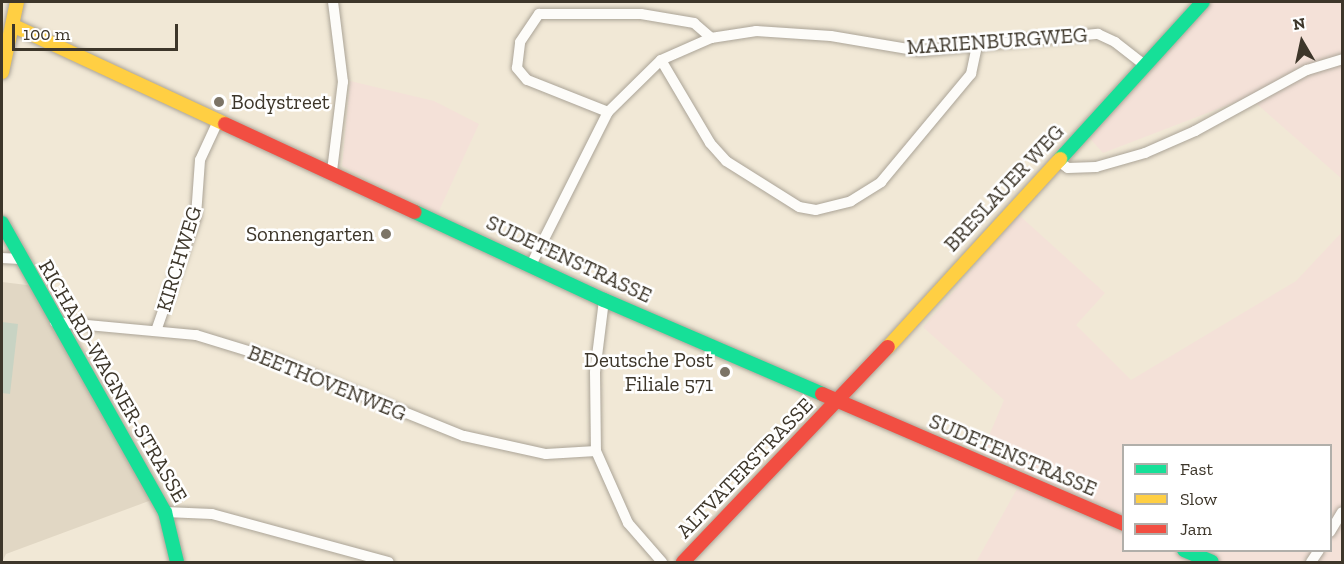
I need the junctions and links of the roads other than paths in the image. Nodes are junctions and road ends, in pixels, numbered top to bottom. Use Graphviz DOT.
graph roads {
  1 [pos="17,2"];
  2 [pos="333,2"];
  3 [pos="1203,2"];
  4 [pos="8,23"];
  5 [pos="711,38"];
  6 [pos="977,45"];
  7 [pos="1342,59"];
  8 [pos="661,60"];
  9 [pos="1144,65"];
  10 [pos="2,72"];
  11 [pos="608,112"];
  12 [pos="219,119"];
  13 [pos="1058,161"];
  14 [pos="332,171"];
  15 [pos="2,223"];
  16 [pos="2,258"];
  17 [pos="20,259"];
  18 [pos="531,265"];
  19 [pos="603,300"];
  20 [pos="56,322"];
  21 [pos="156,330"];
  22 [pos="837,404"];
  23 [pos="596,451"];
  24 [pos="165,512"];
  25 [pos="1342,512"];
  26 [pos="1122,524"];
  27 [pos="1332,529"];
  28 [pos="1188,552"];
  29 [pos="1204,561"];
  30 [pos="177,562"];
  31 [pos="389,562"];
  32 [pos="662,562"];
  33 [pos="683,562"];
  1 -- 4 [label="street"];
  2 -- 14 [label="street"];
  3 -- 9 [label="street, BRESLAUER WEG"];
  4 -- 10 [label="street"];
  4 -- 12 [label="street, SUDETENSTRASSE"];
  5 -- 6 [label="street, MARIENBURGWEG"];
  5 -- 8 [label="street, MARIENBURGWEG"];
  5 -- 11 [label="street"];
  6 -- 8 [label="street"];
  6 -- 9 [label="street, MARIENBURGWEG"];
  7 -- 13 [label="street"];
  8 -- 11 [label="street, MARIENBURGWEG"];
  9 -- 13 [label="street, BRESLAUER WEG"];
  11 -- 18 [label="street, MARIENBURGWEG"];
  12 -- 14 [label="street, SUDETENSTRASSE"];
  12 -- 21 [label="street, KIRCHWEG"];
  13 -- 22 [label="street, BRESLAUER WEG"];
  14 -- 18 [label="street, SUDETENSTRASSE"];
  15 -- 17 [label="street, RICHARD-WAGNER-STRASSE"];
  16 -- 17 [label="street"];
  17 -- 20 [label="street, RICHARD-WAGNER-STRASSE"];
  18 -- 19 [label="street, SUDETENSTRASSE"];
  19 -- 22 [label="street, SUDETENSTRASSE"];
  19 -- 23 [label="street"];
  20 -- 21 [label="street, BEETHOVENWEG"];
  20 -- 24 [label="street, RICHARD-WAGNER-STRASSE"];
  21 -- 23 [label="street, BEETHOVENWEG"];
  22 -- 26 [label="street, SUDETENSTRASSE"];
  22 -- 33 [label="street, ALTVATERSTRASSE"];
  23 -- 32 [label="street"];
  24 -- 30 [label="street, RICHARD-WAGNER-STRASSE"];
  24 -- 31 [label="street"];
  25 -- 27 [label="street"];
  28 -- 29 [label="street"];
}
